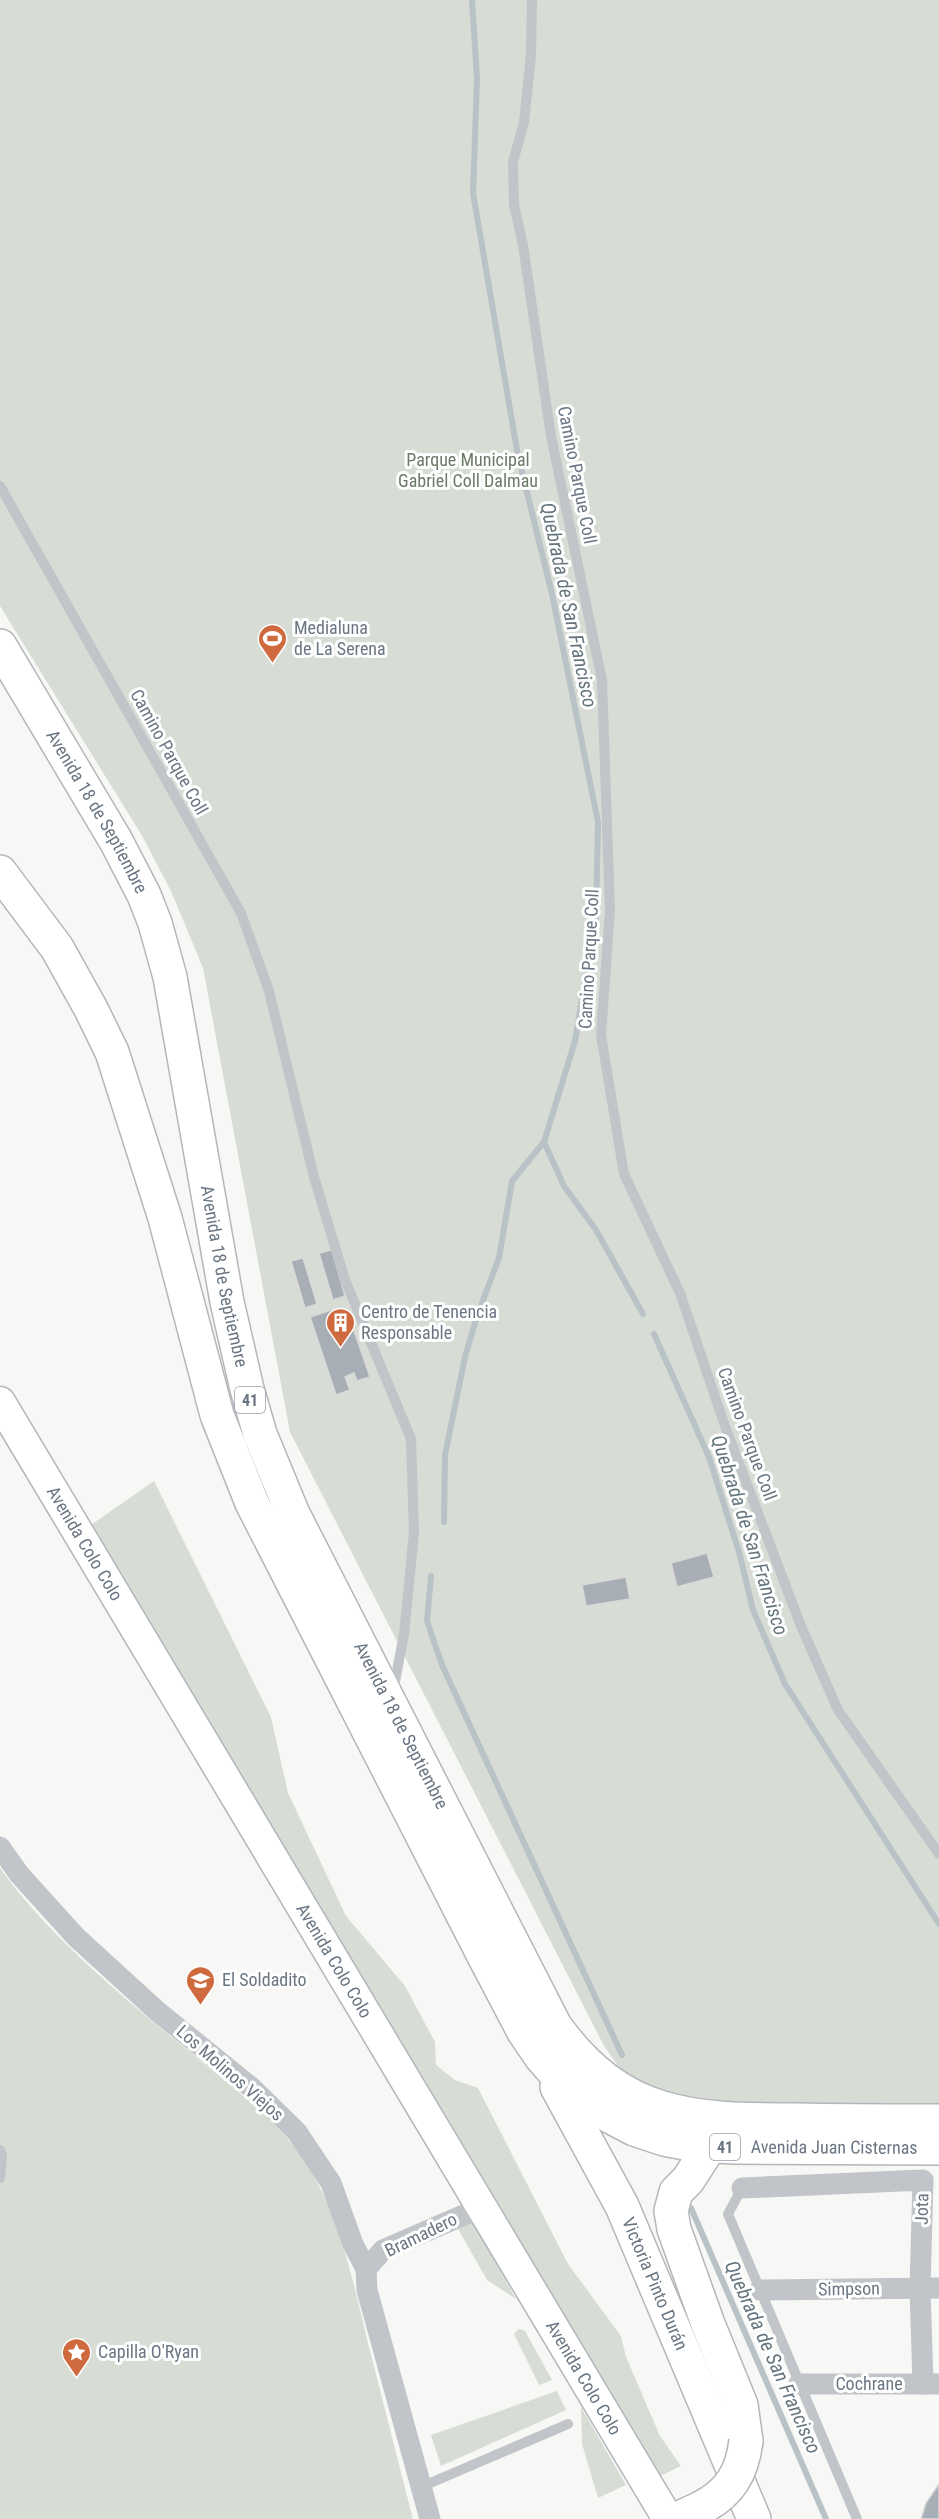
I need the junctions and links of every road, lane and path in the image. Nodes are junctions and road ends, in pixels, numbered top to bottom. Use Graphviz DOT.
graph roads {
  1 [pos="532,0"];
  2 [pos="0,486"];
  3 [pos="0,646"];
  4 [pos="0,872"];
  5 [pos="0,1402"];
  6 [pos="390,1707"];
  7 [pos="0,1847"];
  8 [pos="939,1854"];
  9 [pos="541,2056"];
  10 [pos="633,2097"];
  11 [pos="939,2121"];
  12 [pos="710,2146"];
  13 [pos="939,2148"];
  14 [pos="0,2150"];
  15 [pos="0,2178"];
  16 [pos="742,2188"];
  17 [pos="622,2206"];
  18 [pos="480,2208"];
  19 [pos="366,2269"];
  20 [pos="930,2288"];
  21 [pos="760,2290"];
  22 [pos="708,2324"];
  23 [pos="800,2384"];
  24 [pos="931,2384"];
  25 [pos="568,2424"];
  26 [pos="421,2487"];
  27 [pos="689,2513"];
  28 [pos="430,2519"];
  29 [pos="668,2519"];
  30 [pos="754,2519"];
  31 [pos="857,2519"];
  1 -- 8 [label="lane, Camino Parque Coll"];
  2 -- 6 [label="lane, Camino Parque Coll"];
  3 -- 6 [label="main road, Avenida 18 de Septiembre / 41"];
  4 -- 9 [label="main road, Avenida 18 de Septiembre / 41"];
  5 -- 18 [label="street, Avenida Colo Colo"];
  6 -- 10 [label="main road, Avenida 18 de Septiembre / 41"];
  7 -- 19 [label="street, Los Molinos Viejos"];
  9 -- 12 [label="main road, Avenida Juan Cisternas / 41"];
  9 -- 17 [label="main road, Victoria Pinto Durán"];
  10 -- 11 [label="main road, Avenida Juan Cisternas / 41"];
  12 -- 13 [label="main road, Avenida Juan Cisternas / 41"];
  12 -- 22 [label="main road"];
  14 -- 15 [label="lane"];
  16 -- 20 [label="street, Jota"];
  16 -- 21 [label="lane"];
  17 -- 22 [label="main road"];
  17 -- 30 [label="main road, Victoria Pinto Durán"];
  18 -- 19 [label="street, Bramadero"];
  18 -- 29 [label="street, Avenida Colo Colo"];
  19 -- 26 [label="street, Los Molinos Viejos"];
  20 -- 21 [label="street, Simpson"];
  20 -- 24 [label="street, Jota"];
  21 -- 23 [label="lane"];
  22 -- 27 [label="main road, bridge"];
  23 -- 24 [label="street, Cochrane"];
  23 -- 31 [label="lane"];
  25 -- 26 [label="lane"];
  26 -- 28 [label="street, Los Molinos Viejos"];
}
